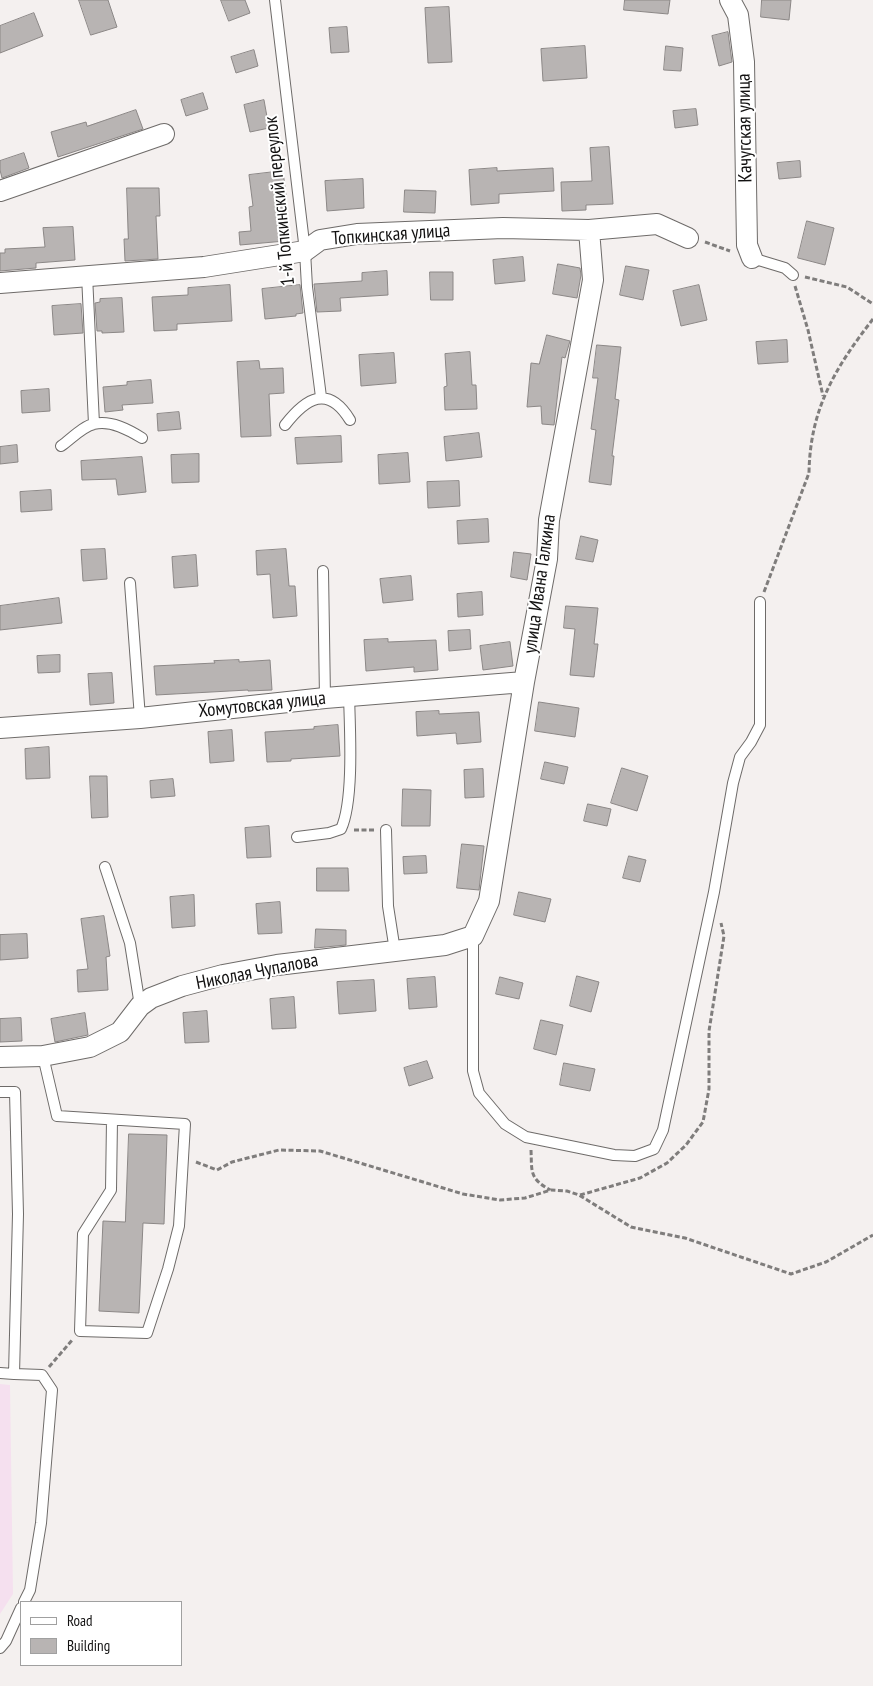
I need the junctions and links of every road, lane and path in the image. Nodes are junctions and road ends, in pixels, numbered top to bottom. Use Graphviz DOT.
graph roads {
  1 [pos="275,0"];
  2 [pos="730,0"];
  3 [pos="164,134"];
  4 [pos="0,191"];
  5 [pos="589,230"];
  6 [pos="688,238"];
  7 [pos="305,251"];
  8 [pos="752,258"];
  9 [pos="87,275"];
  10 [pos="793,275"];
  11 [pos="0,283"];
  12 [pos="873,304"];
  13 [pos="873,319"];
  14 [pos="321,397"];
  15 [pos="823,397"];
  16 [pos="350,420"];
  17 [pos="94,424"];
  18 [pos="285,425"];
  19 [pos="142,438"];
  20 [pos="62,446"];
  21 [pos="322,572"];
  22 [pos="130,583"];
  23 [pos="760,602"];
  24 [pos="524,682"];
  25 [pos="349,696"];
  26 [pos="325,698"];
  27 [pos="140,718"];
  28 [pos="0,728"];
  29 [pos="340,830"];
  30 [pos="386,830"];
  31 [pos="297,837"];
  32 [pos="105,867"];
  33 [pos="473,936"];
  34 [pos="394,951"];
  35 [pos="140,1006"];
  36 [pos="43,1056"];
  37 [pos="0,1057"];
  38 [pos="0,1092"];
  39 [pos="112,1120"];
  40 [pos="526,1137"];
  41 [pos="184,1156"];
  42 [pos="551,1190"];
  43 [pos="873,1235"];
  44 [pos="80,1331"];
  45 [pos="0,1373"];
  46 [pos="14,1374"];
  47 [pos="42,1375"];
  48 [pos="24,1601"];
  49 [pos="20,1610"];
  50 [pos="0,1648"];
  1 -- 7 [label="lane, 1-й Топкинский переулок"];
  2 -- 8 [label="street, Качугская улица"];
  3 -- 4 [label="street"];
  5 -- 6 [label="street, Топкинская улица"];
  5 -- 7 [label="street, Топкинская улица"];
  5 -- 24 [label="street, улица Ивана Галкина"];
  6 -- 8 [label="path"];
  7 -- 9 [label="street, Топкинская улица"];
  7 -- 14 [label="lane, 1-й Топкинский переулок"];
  8 -- 10 [label="lane"];
  9 -- 11 [label="street, Топкинская улица"];
  9 -- 17 [label="lane"];
  10 -- 12 [label="path"];
  10 -- 15 [label="path"];
  13 -- 15 [label="path"];
  14 -- 16 [label="lane"];
  14 -- 18 [label="lane"];
  15 -- 23 [label="path"];
  17 -- 19 [label="lane"];
  17 -- 20 [label="lane"];
  21 -- 26 [label="lane"];
  22 -- 27 [label="lane"];
  23 -- 40 [label="lane"];
  24 -- 25 [label="street, Хомутовская улица"];
  24 -- 33 [label="street, улица Ивана Галкина"];
  25 -- 26 [label="street, Хомутовская улица"];
  25 -- 29 [label="lane"];
  26 -- 27 [label="street, Хомутовская улица"];
  27 -- 28 [label="street, Хомутовская улица"];
  29 -- 30 [label="path"];
  29 -- 31 [label="lane"];
  30 -- 34 [label="lane"];
  32 -- 35 [label="lane"];
  33 -- 34 [label="street, Николая Чупалова"];
  33 -- 40 [label="lane"];
  34 -- 35 [label="street, Николая Чупалова"];
  35 -- 36 [label="street, Николая Чупалова"];
  36 -- 37 [label="street, Николая Чупалова"];
  36 -- 39 [label="lane"];
  38 -- 46 [label="lane"];
  39 -- 41 [label="lane"];
  39 -- 44 [label="lane"];
  40 -- 42 [label="path"];
  41 -- 42 [label="path"];
  41 -- 44 [label="lane"];
  42 -- 43 [label="path"];
  44 -- 47 [label="path"];
  45 -- 46 [label="lane"];
  46 -- 47 [label="lane"];
  47 -- 48 [label="lane"];
  49 -- 50 [label="lane"];
}
